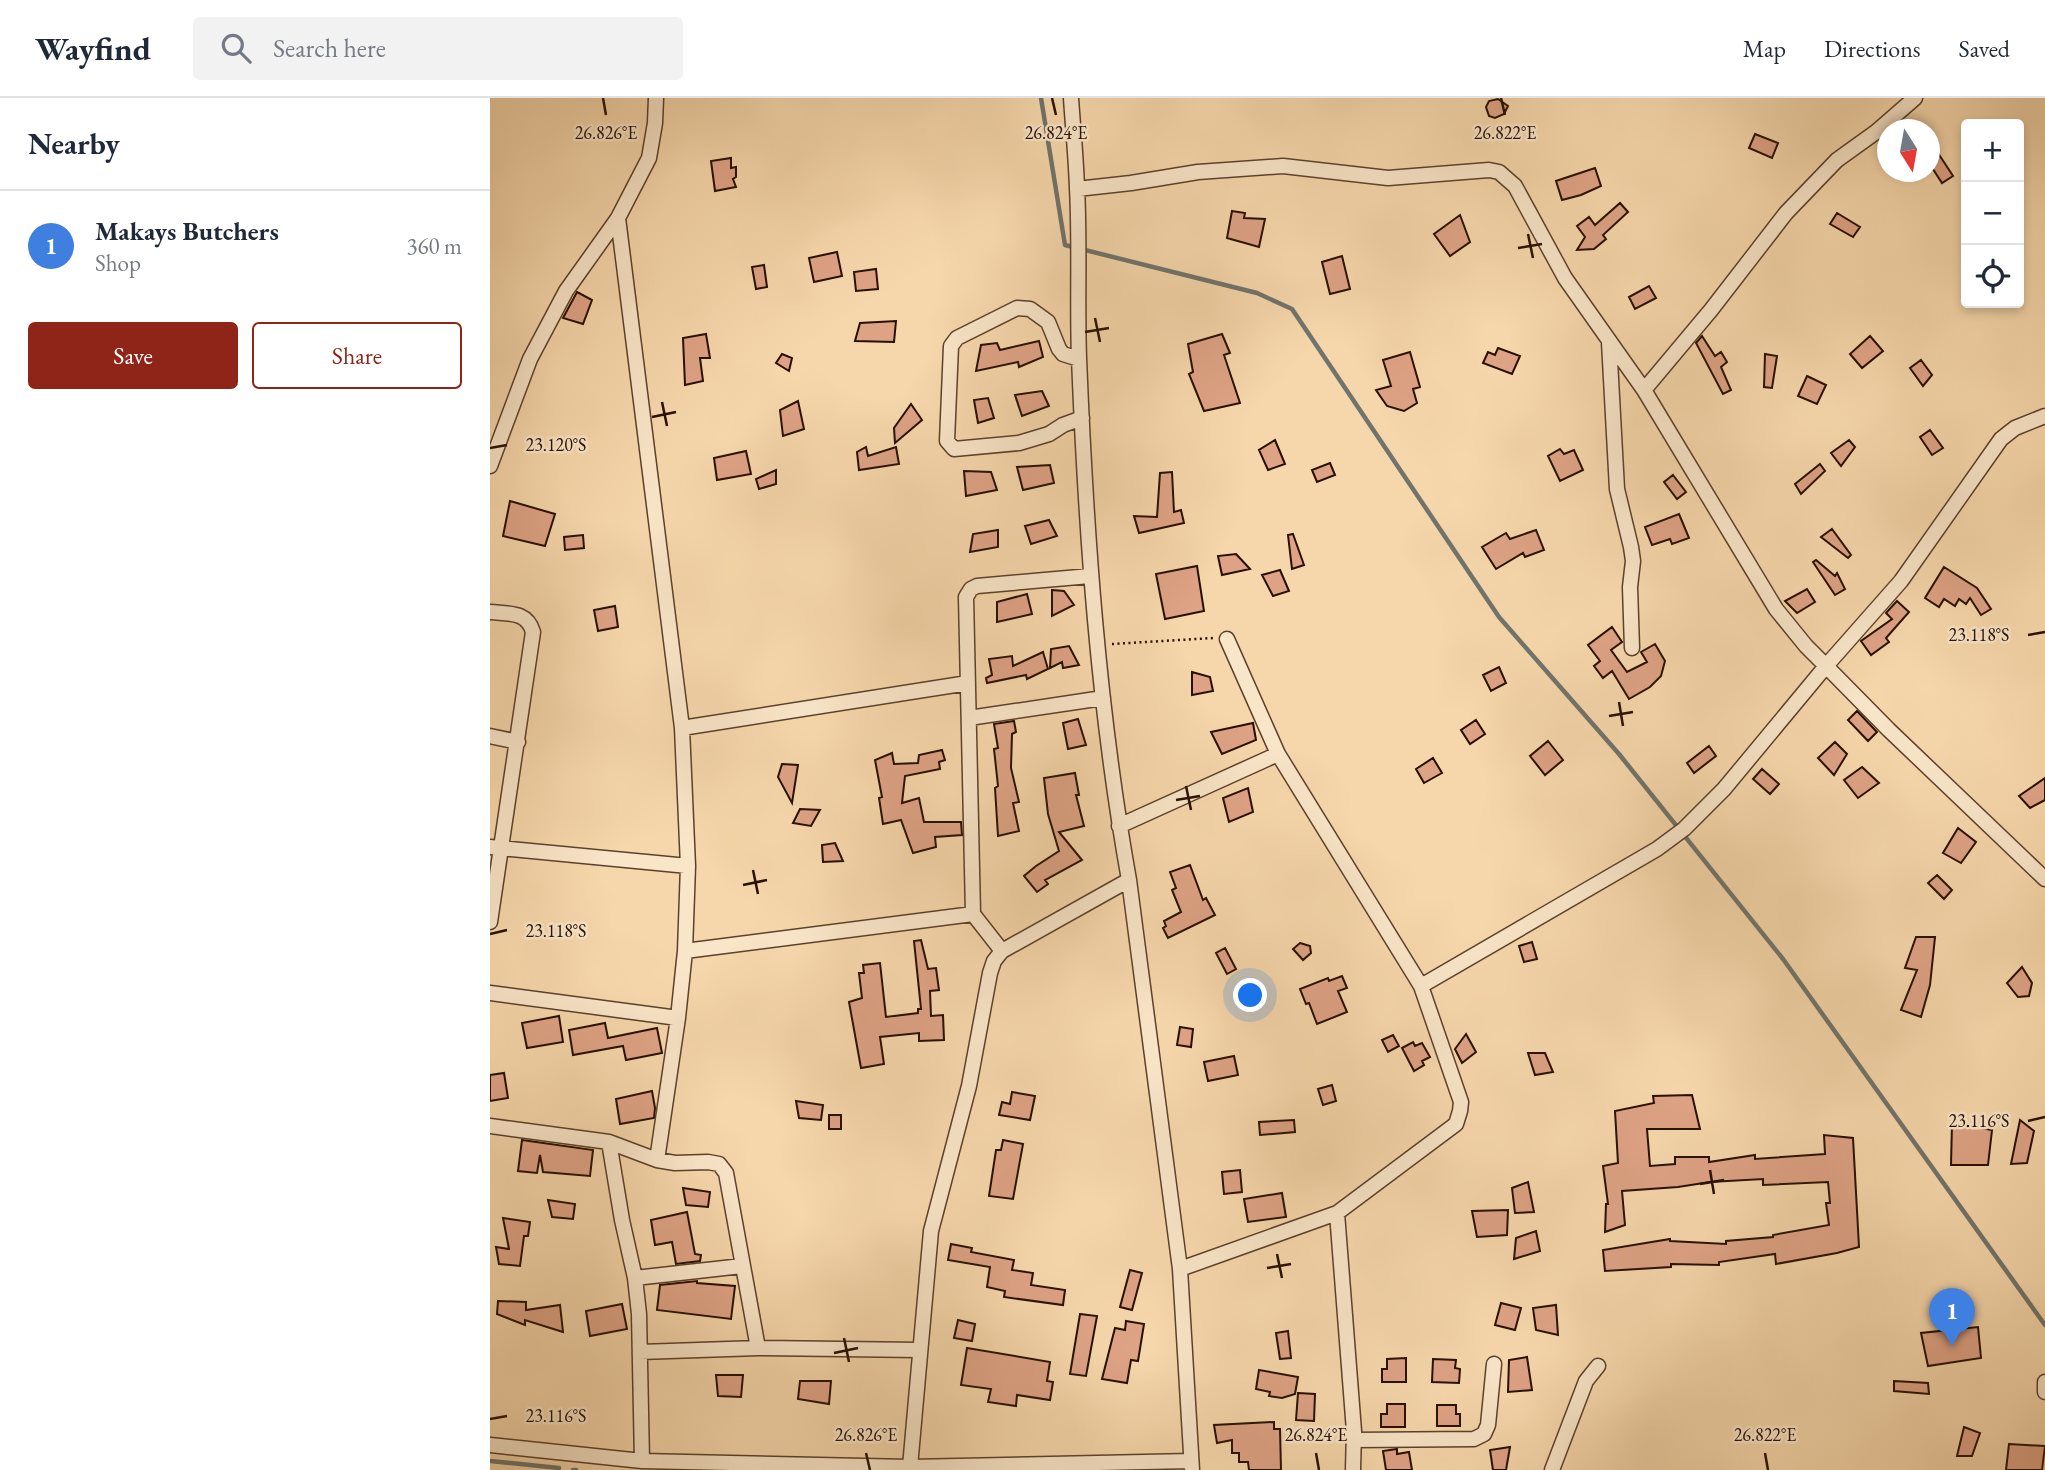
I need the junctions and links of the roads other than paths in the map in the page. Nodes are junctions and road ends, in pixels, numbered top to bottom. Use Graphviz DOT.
graph roads {
  1 [pos="656,98"];
  2 [pos="1071,98"];
  3 [pos="1914,98"];
  4 [pos="1077,189"];
  5 [pos="618,218"];
  6 [pos="1608,340"];
  7 [pos="1079,359"];
  8 [pos="1644,390"];
  9 [pos="2045,416"];
  10 [pos="1082,418"];
  11 [pos="490,466"];
  12 [pos="1090,576"];
  13 [pos="490,612"];
  14 [pos="1227,639"];
  15 [pos="1632,648"];
  16 [pos="1826,666"];
  17 [pos="968,684"];
  18 [pos="1102,698"];
  19 [pos="970,718"];
  20 [pos="682,728"];
  21 [pos="490,736"];
  22 [pos="518,742"];
  23 [pos="1278,754"];
  24 [pos="1119,826"];
  25 [pos="496,848"];
  26 [pos="688,866"];
  27 [pos="2045,879"];
  28 [pos="1129,880"];
  29 [pos="973,914"];
  30 [pos="490,922"];
  31 [pos="685,951"];
  32 [pos="1002,951"];
  33 [pos="1421,986"];
  34 [pos="490,993"];
  35 [pos="678,1018"];
  36 [pos="490,1126"];
  37 [pos="609,1142"];
  38 [pos="657,1160"];
  39 [pos="1337,1213"];
  40 [pos="742,1266"];
  41 [pos="1180,1269"];
  42 [pos="635,1278"];
  43 [pos="758,1348"];
  44 [pos="920,1350"];
  45 [pos="640,1352"];
  46 [pos="1494,1364"];
  47 [pos="1598,1366"];
  48 [pos="2045,1382"];
  49 [pos="2045,1392"];
  50 [pos="1355,1440"];
  51 [pos="490,1445"];
  52 [pos="642,1461"];
  53 [pos="1191,1465"];
  54 [pos="911,1467"];
  55 [pos="1353,1470"];
  56 [pos="1552,1470"];
  1 -- 5 [label="street"];
  2 -- 4 [label="street"];
  3 -- 8 [label="street"];
  4 -- 6 [label="street"];
  4 -- 7 [label="street"];
  5 -- 11 [label="street"];
  5 -- 20 [label="street"];
  6 -- 8 [label="street"];
  6 -- 15 [label="street"];
  7 -- 10 [label="street"];
  7 -- 10 [label="street"];
  8 -- 16 [label="street"];
  9 -- 16 [label="street"];
  10 -- 12 [label="street"];
  12 -- 17 [label="street"];
  12 -- 18 [label="street"];
  13 -- 22 [label="street"];
  14 -- 23 [label="street"];
  16 -- 27 [label="street"];
  16 -- 33 [label="street"];
  17 -- 19 [label="street"];
  17 -- 20 [label="street"];
  18 -- 19 [label="street"];
  18 -- 24 [label="street"];
  19 -- 29 [label="street"];
  20 -- 26 [label="street"];
  21 -- 22 [label="street"];
  22 -- 25 [label="street"];
  23 -- 24 [label="street"];
  23 -- 33 [label="street"];
  24 -- 28 [label="street"];
  25 -- 26 [label="street"];
  25 -- 30 [label="street"];
  26 -- 31 [label="street"];
  28 -- 32 [label="street"];
  28 -- 41 [label="street"];
  29 -- 31 [label="street"];
  29 -- 32 [label="street"];
  31 -- 35 [label="street"];
  32 -- 44 [label="street"];
  33 -- 39 [label="street"];
  34 -- 35 [label="street"];
  35 -- 38 [label="street"];
  36 -- 37 [label="street"];
  37 -- 38 [label="street"];
  37 -- 42 [label="street"];
  38 -- 40 [label="street"];
  39 -- 41 [label="street"];
  39 -- 50 [label="street"];
  40 -- 42 [label="street"];
  40 -- 43 [label="street"];
  41 -- 53 [label="street"];
  42 -- 45 [label="street"];
  43 -- 44 [label="street"];
  43 -- 45 [label="street"];
  44 -- 54 [label="street"];
  45 -- 52 [label="street"];
  46 -- 50 [label="street"];
  47 -- 56 [label="street"];
  48 -- 49 [label="street"];
  50 -- 55 [label="street"];
  51 -- 52 [label="street"];
  52 -- 54 [label="street"];
  53 -- 54 [label="street"];
}
